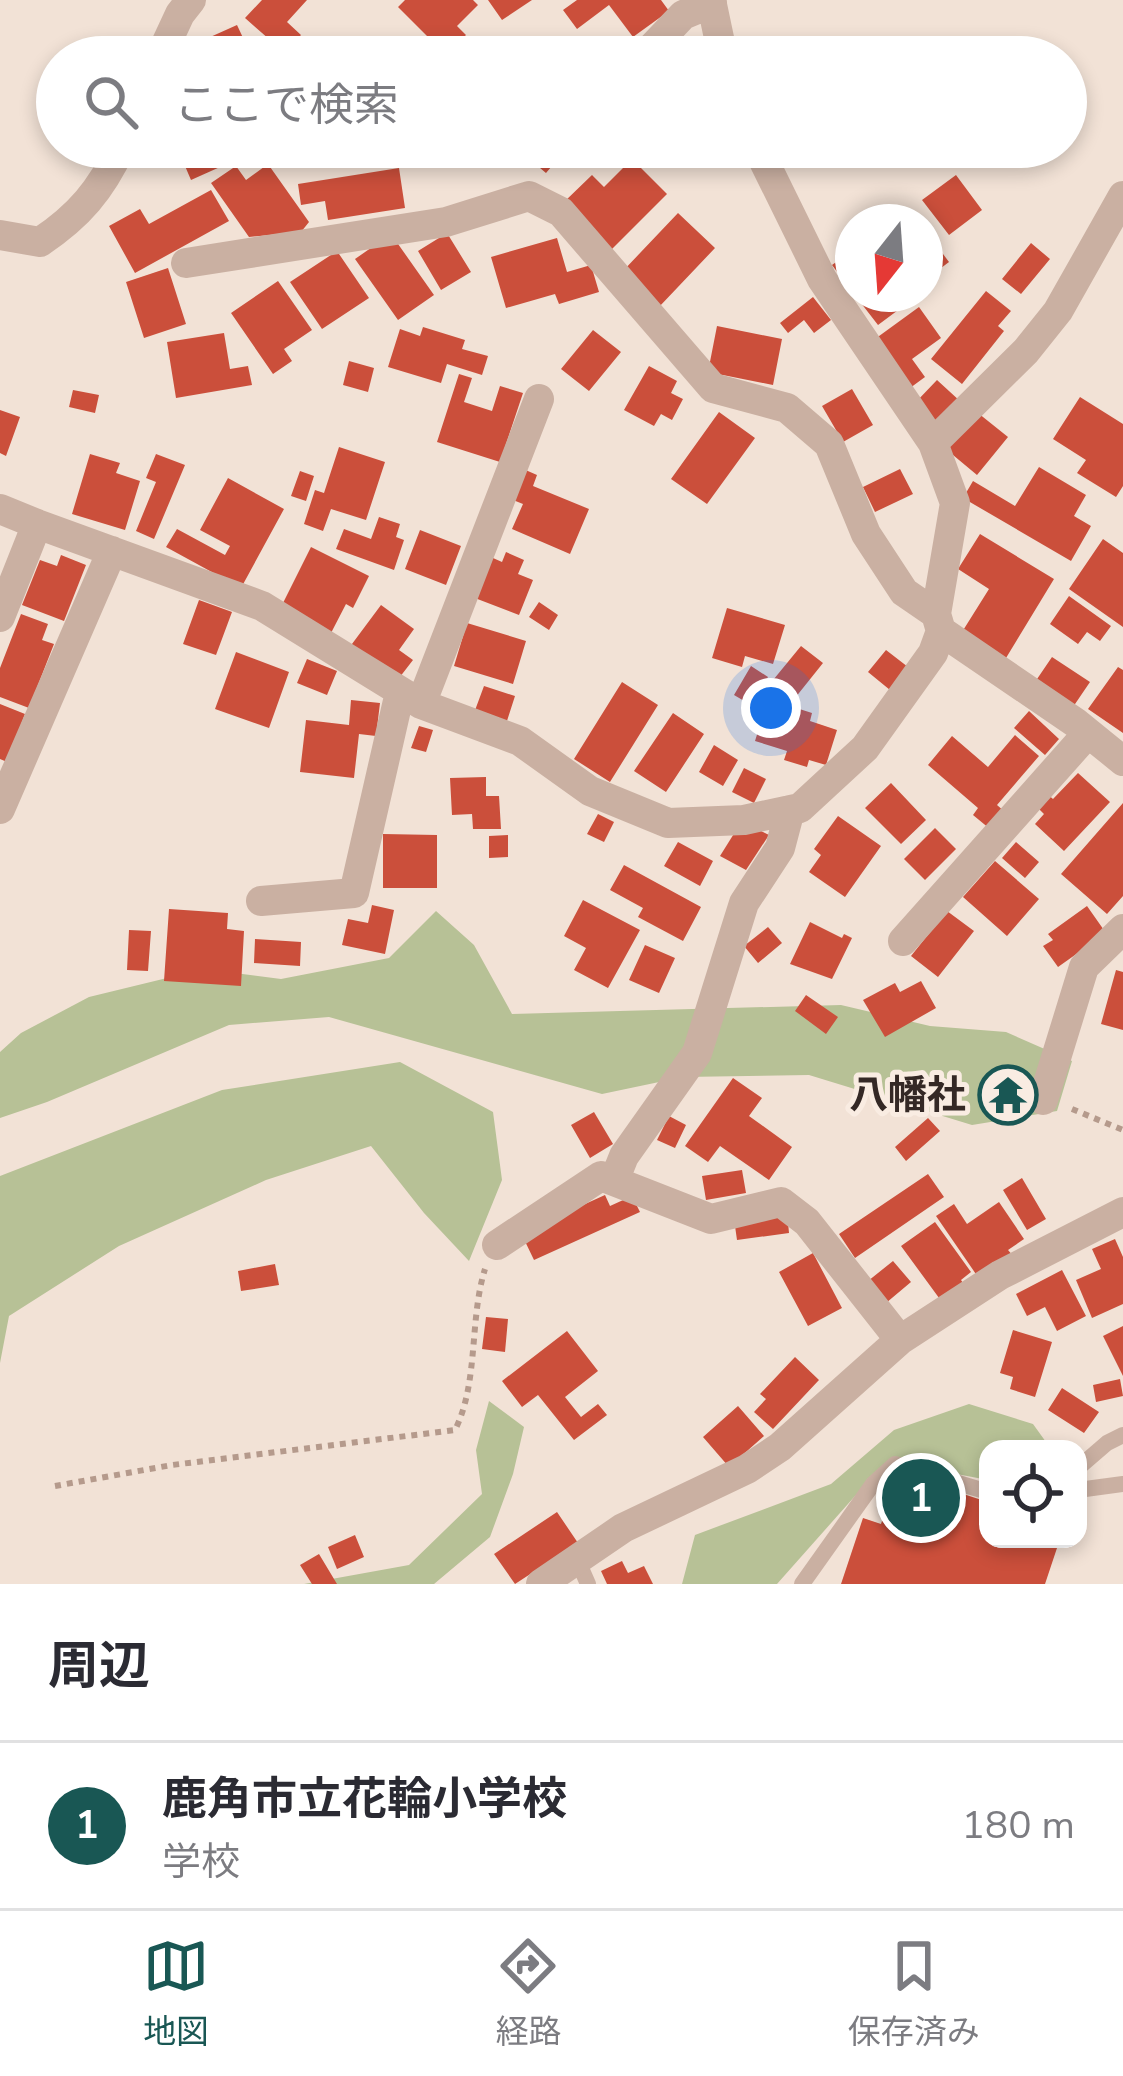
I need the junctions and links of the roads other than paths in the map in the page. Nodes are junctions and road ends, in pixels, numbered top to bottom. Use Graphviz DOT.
graph roads {
  1 [pos="191,0"];
  2 [pos="711,2"];
  3 [pos="170,36"];
  4 [pos="663,36"];
  5 [pos="718,36"];
  6 [pos="111,168"];
  7 [pos="767,168"];
  8 [pos="1123,196"];
  9 [pos="0,235"];
  10 [pos="186,263"];
  11 [pos="539,399"];
  12 [pos="933,443"];
  13 [pos="0,509"];
  14 [pos="37,524"];
  15 [pos="112,551"];
  16 [pos="0,617"];
  17 [pos="938,622"];
  18 [pos="410,698"];
  19 [pos="1088,733"];
  20 [pos="1123,761"];
  21 [pos="0,809"];
  22 [pos="790,810"];
  23 [pos="261,901"];
  24 [pos="1123,929"];
  25 [pos="903,941"];
  26 [pos="1043,1100"];
  27 [pos="614,1181"];
  28 [pos="1123,1212"];
  29 [pos="497,1244"];
  30 [pos="900,1340"];
  31 [pos="1123,1435"];
  32 [pos="1087,1460"];
  33 [pos="1123,1484"];
  34 [pos="979,1489"];
  35 [pos="1087,1489"];
  36 [pos="582,1572"];
  37 [pos="542,1584"];
  38 [pos="802,1584"];
  1 -- 3 [label="street"];
  2 -- 4 [label="street"];
  2 -- 5 [label="street"];
  6 -- 9 [label="street"];
  7 -- 12 [label="street"];
  8 -- 12 [label="street"];
  10 -- 17 [label="street"];
  11 -- 18 [label="street"];
  12 -- 17 [label="street"];
  13 -- 14 [label="street"];
  14 -- 15 [label="street"];
  14 -- 16 [label="street"];
  15 -- 18 [label="street"];
  15 -- 21 [label="street"];
  17 -- 19 [label="street"];
  17 -- 22 [label="street"];
  18 -- 22 [label="street"];
  18 -- 23 [label="street"];
  19 -- 20 [label="street"];
  19 -- 25 [label="street"];
  22 -- 27 [label="street"];
  24 -- 26 [label="street"];
  27 -- 29 [label="street"];
  27 -- 30 [label="street"];
  28 -- 30 [label="street"];
  30 -- 36 [label="street"];
  31 -- 32 [label="lane"];
  33 -- 35 [label="lane"];
  34 -- 38 [label="lane"];
  36 -- 37 [label="street"];
}
